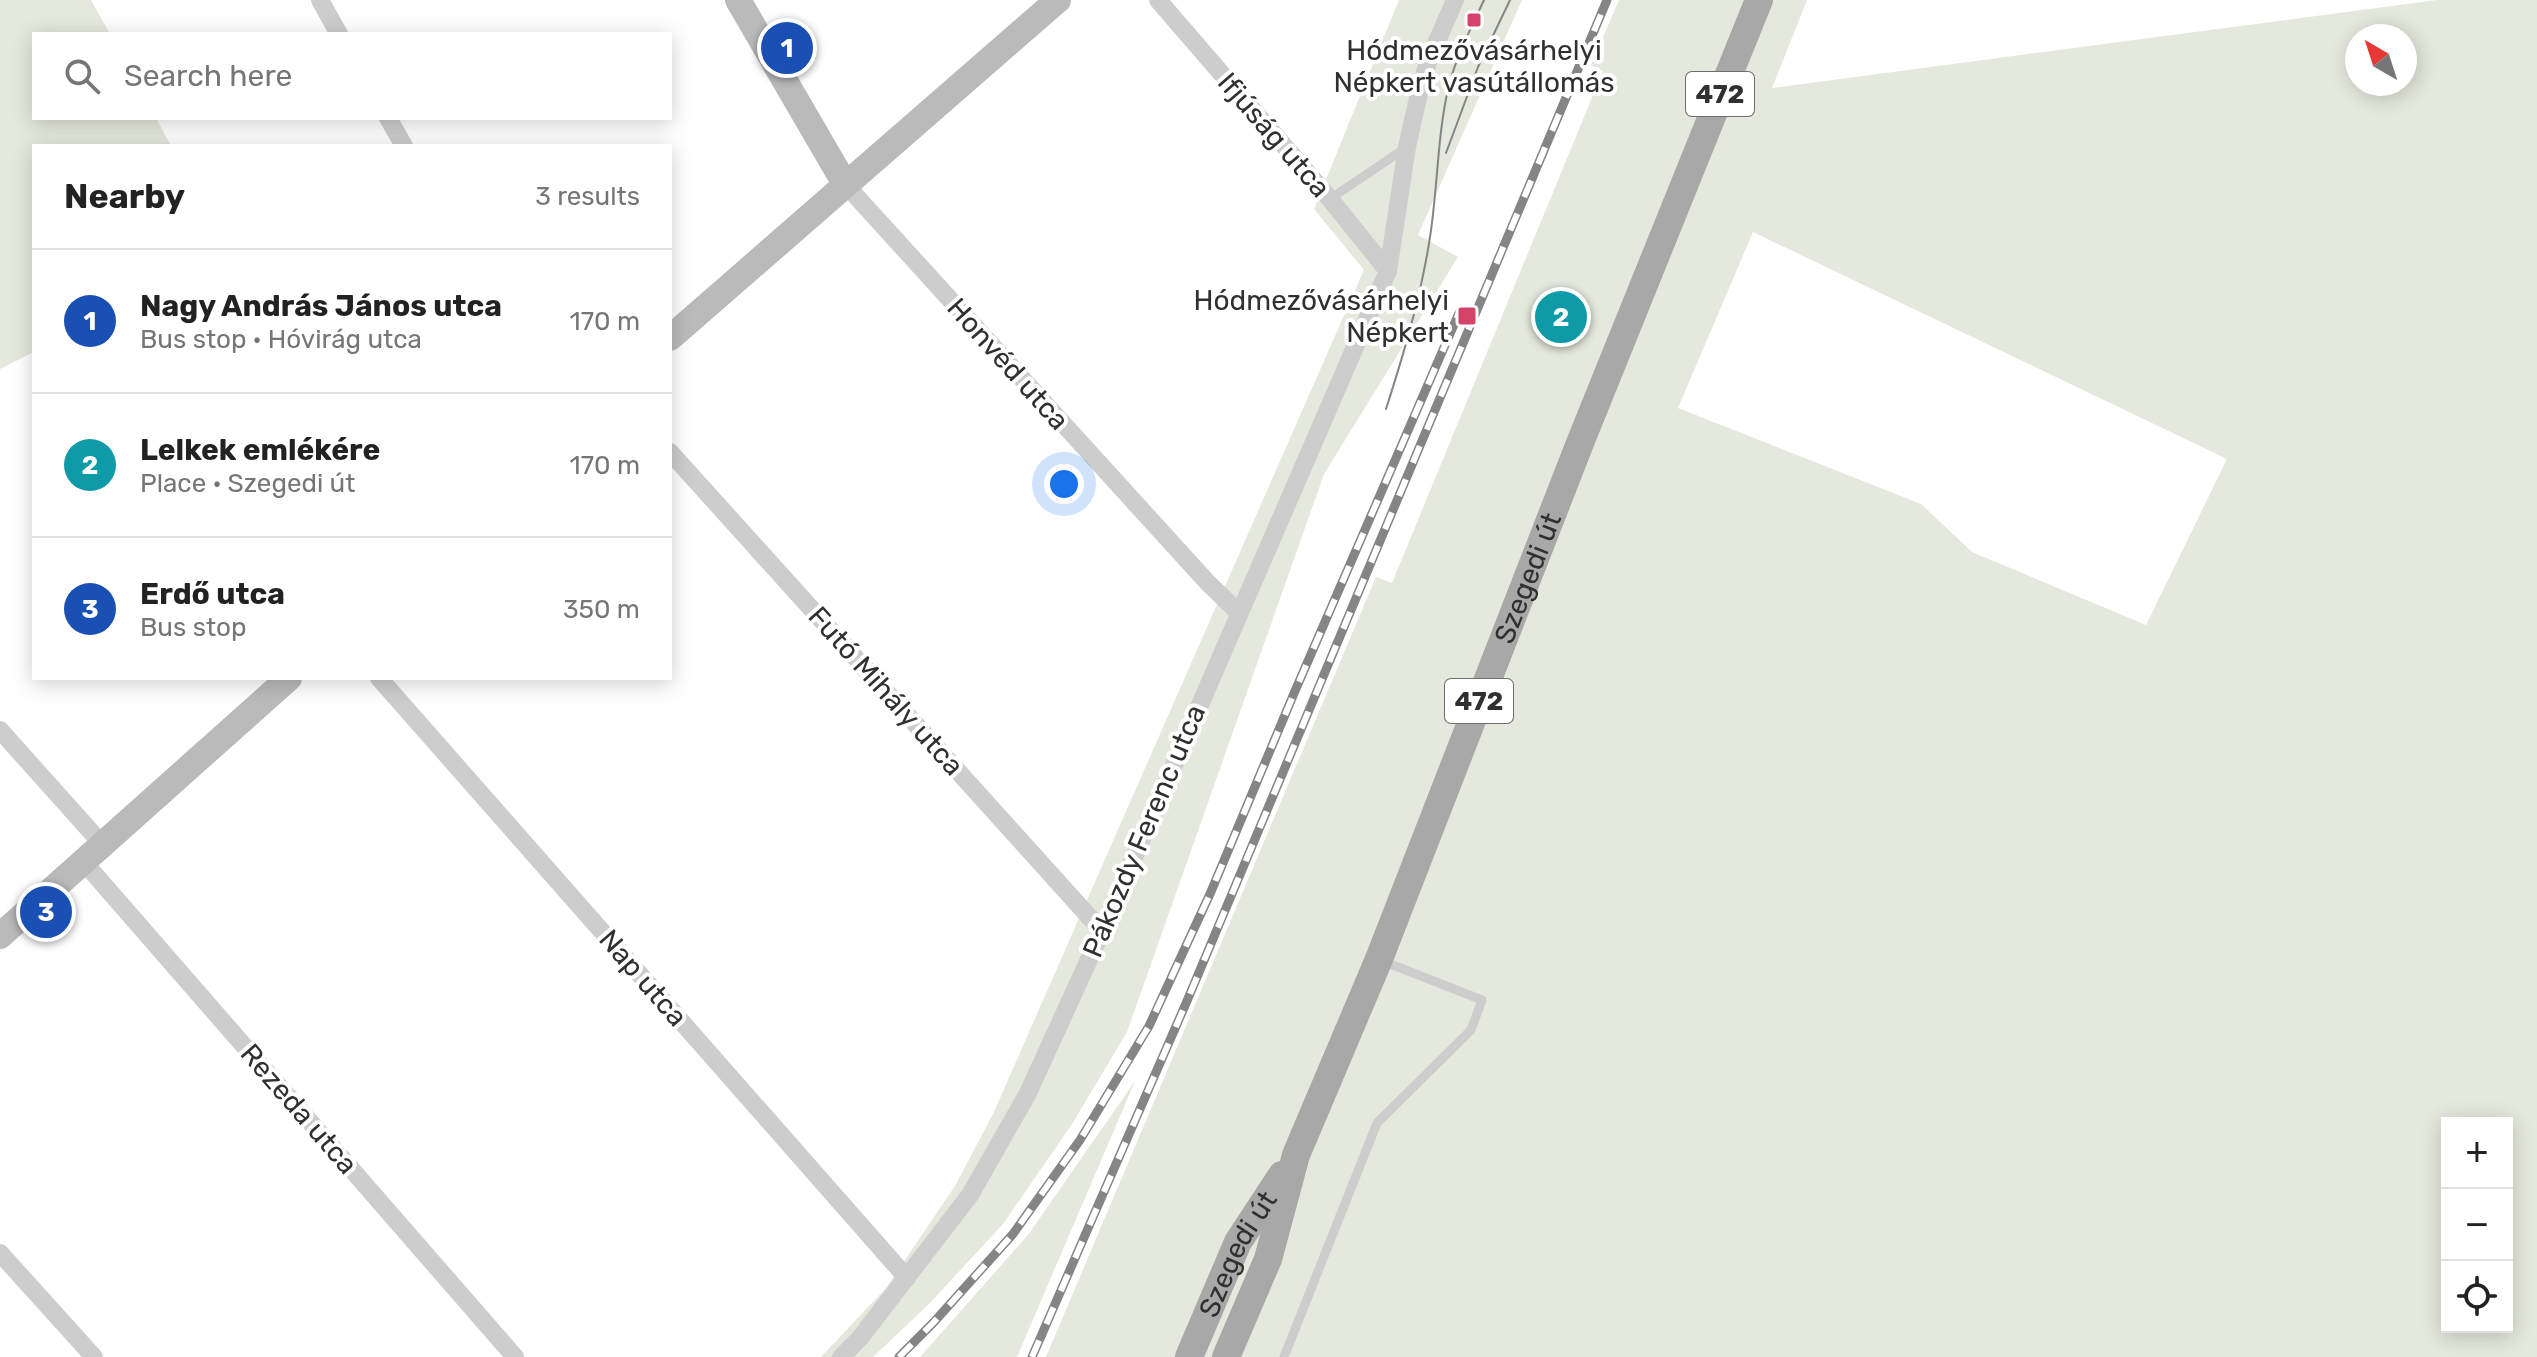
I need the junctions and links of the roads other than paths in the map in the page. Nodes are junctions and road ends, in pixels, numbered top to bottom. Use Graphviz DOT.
graph roads {
  1 [pos="320,0"];
  2 [pos="738,0"];
  3 [pos="1058,0"];
  4 [pos="1158,0"];
  5 [pos="1455,0"];
  6 [pos="1759,0"];
  7 [pos="338,32"];
  8 [pos="389,120"];
  9 [pos="403,144"];
  10 [pos="1407,147"];
  11 [pos="845,184"];
  12 [pos="1330,199"];
  13 [pos="1388,271"];
  14 [pos="672,336"];
  15 [pos="672,454"];
  16 [pos="1238,612"];
  17 [pos="287,680"];
  18 [pos="381,680"];
  19 [pos="0,730"];
  20 [pos="93,853"];
  21 [pos="1102,931"];
  22 [pos="0,936"];
  23 [pos="1379,959"];
  24 [pos="1296,1155"];
  25 [pos="0,1253"];
  26 [pos="907,1278"];
  27 [pos="94,1357"];
  28 [pos="515,1357"];
  29 [pos="841,1357"];
  30 [pos="1189,1357"];
  31 [pos="1226,1357"];
  32 [pos="1284,1357"];
  1 -- 7 [label="street"];
  2 -- 11 [label="street"];
  3 -- 11 [label="street"];
  4 -- 12 [label="street, Ifjúság utca"];
  5 -- 10 [label="street, Pákozdy Ferenc utca"];
  6 -- 23 [label="main road, Szegedi út / 472"];
  8 -- 9 [label="street"];
  10 -- 12 [label="lane"];
  10 -- 13 [label="street, Pákozdy Ferenc utca"];
  11 -- 14 [label="street"];
  11 -- 16 [label="street, Honvéd utca"];
  12 -- 13 [label="street, Ifjúság utca"];
  13 -- 16 [label="street, Pákozdy Ferenc utca"];
  15 -- 21 [label="street, Futó Mihály utca"];
  16 -- 21 [label="street, Pákozdy Ferenc utca"];
  17 -- 20 [label="street"];
  18 -- 26 [label="street, Nap utca"];
  19 -- 20 [label="street, Rezeda utca"];
  20 -- 22 [label="street"];
  20 -- 28 [label="street, Rezeda utca"];
  21 -- 26 [label="street, Pákozdy Ferenc utca"];
  23 -- 24 [label="main road, Szegedi út / 472"];
  23 -- 32 [label="lane"];
  24 -- 30 [label="main road, Szegedi út / 472"];
  24 -- 31 [label="main road, Szegedi út / 472"];
  25 -- 27 [label="street"];
  26 -- 29 [label="street, Pákozdy Ferenc utca"];
}
